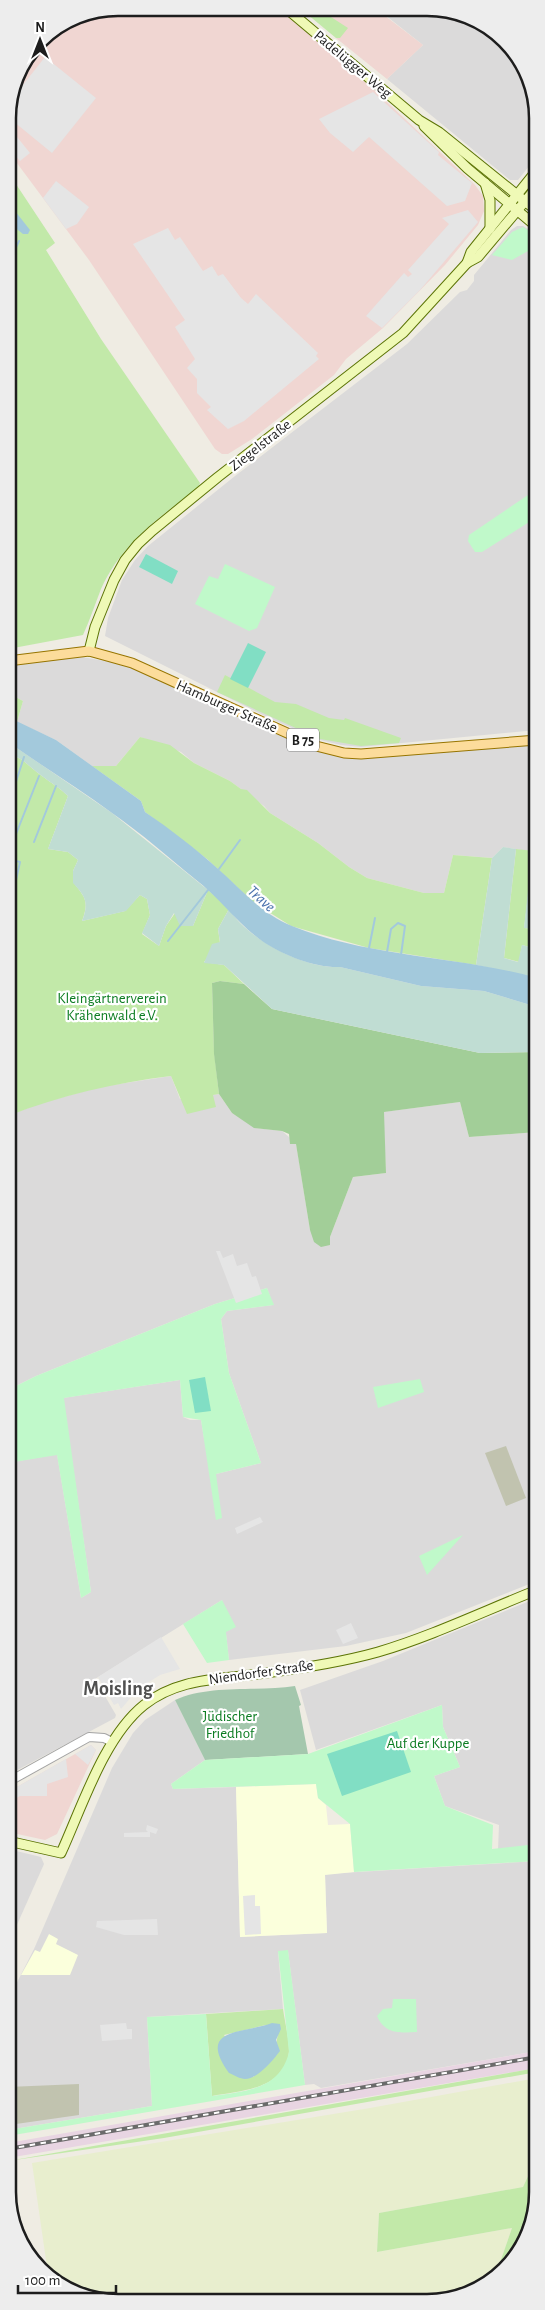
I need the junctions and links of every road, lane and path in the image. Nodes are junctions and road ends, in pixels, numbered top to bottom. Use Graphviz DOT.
graph roads {
  1 [pos="296,16"];
  2 [pos="419,120"];
  3 [pos="529,179"];
  4 [pos="485,183"];
  5 [pos="517,195"];
  6 [pos="529,198"];
  7 [pos="526,202"];
  8 [pos="510,205"];
  9 [pos="529,205"];
  10 [pos="518,212"];
  11 [pos="529,221"];
  12 [pos="490,228"];
  13 [pos="467,263"];
  14 [pos="89,651"];
  15 [pos="16,660"];
  16 [pos="529,741"];
  17 [pos="529,1593"];
  18 [pos="112,1742"];
  19 [pos="16,1778"];
  20 [pos="16,1843"];
  1 -- 2 [label="main road, Padelügger Weg"];
  2 -- 4 [label="main road, Padelügger Weg"];
  2 -- 5 [label="main road, Padelügger Weg"];
  3 -- 5 [label="main road, Ziegelstraße"];
  4 -- 8 [label="main road, Padelügger Weg"];
  4 -- 12 [label="main road"];
  5 -- 7 [label="main road, Padelügger Weg"];
  5 -- 8 [label="main road, Ziegelstraße"];
  6 -- 7 [label="main road, Ziegelstraße"];
  7 -- 9 [label="main road, Padelügger Weg"];
  7 -- 10 [label="main road, Ziegelstraße"];
  8 -- 10 [label="main road, Padelügger Weg"];
  8 -- 12 [label="main road, Ziegelstraße"];
  10 -- 11 [label="main road, Padelügger Weg"];
  10 -- 13 [label="main road, Ziegelstraße"];
  12 -- 13 [label="main road, Ziegelstraße"];
  13 -- 14 [label="main road, Ziegelstraße"];
  14 -- 15 [label="main road, Hamburger Straße / B 75"];
  14 -- 16 [label="main road, Hamburger Straße / B 75"];
  17 -- 18 [label="main road, Niendorfer Straße"];
  18 -- 19 [label="street"];
  18 -- 20 [label="main road, Niendorfer Straße"];
}
